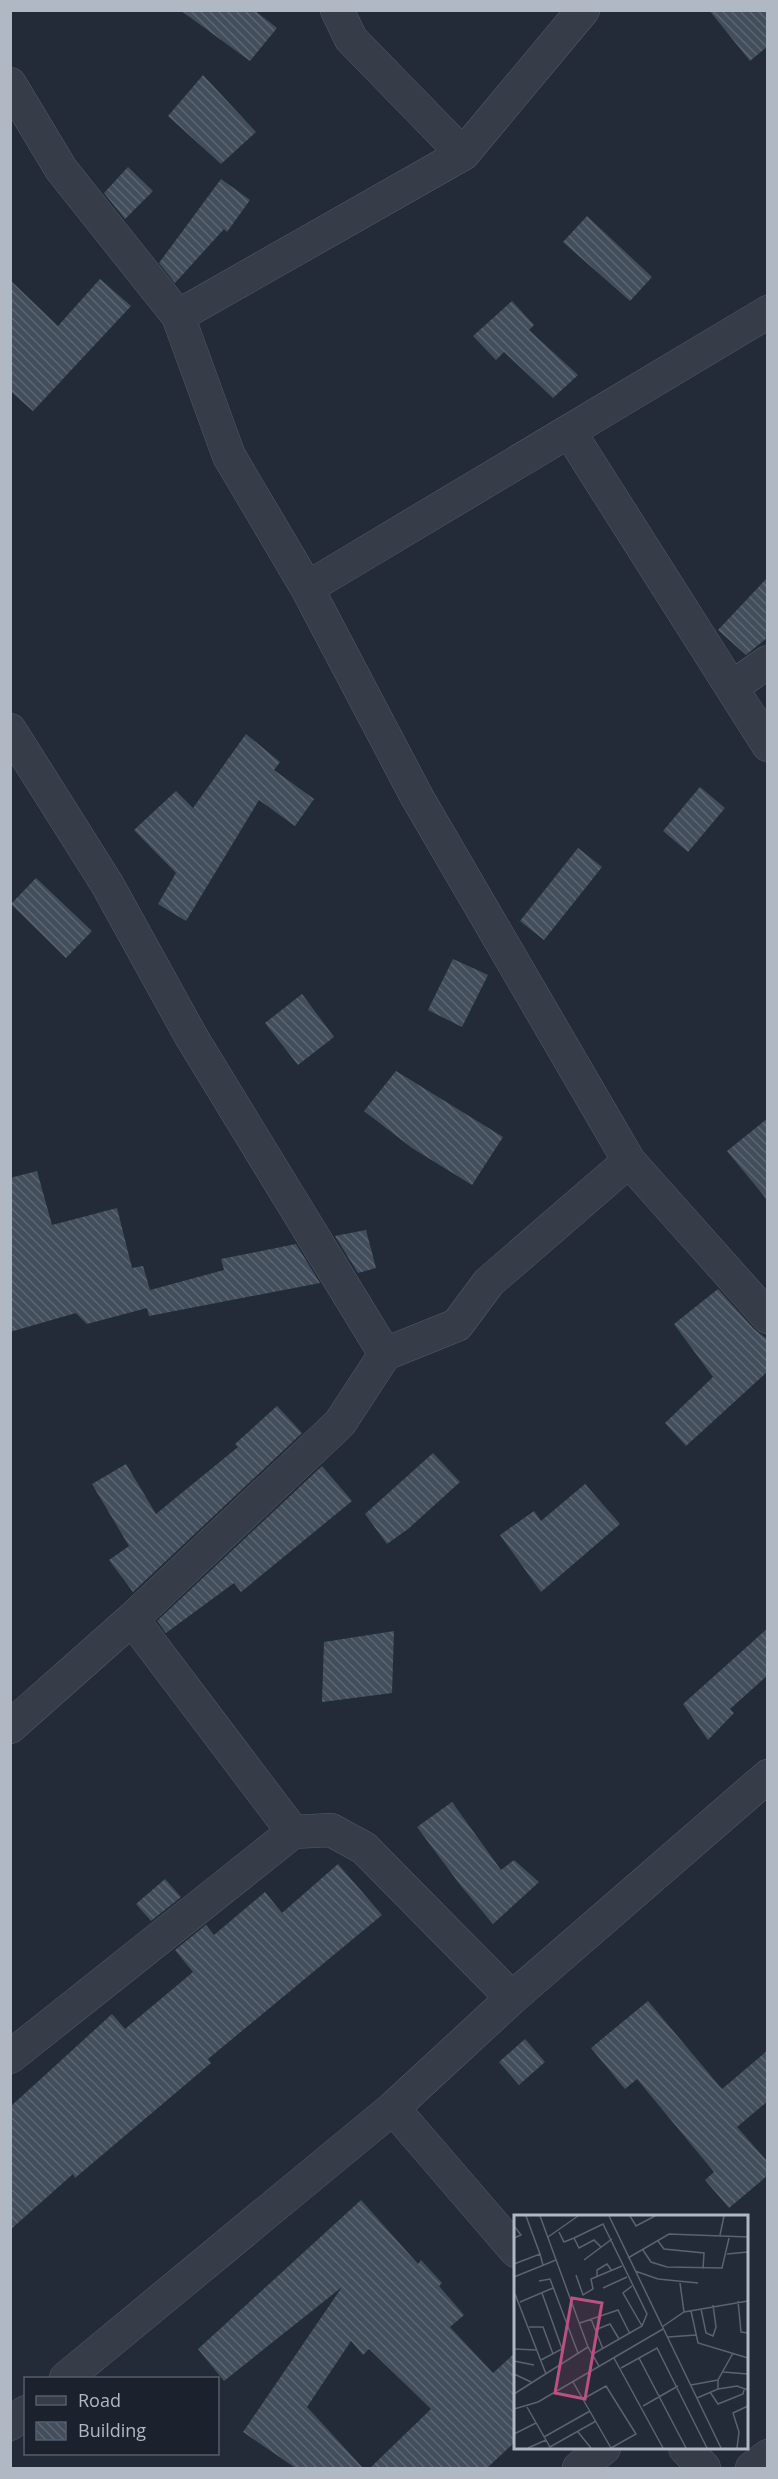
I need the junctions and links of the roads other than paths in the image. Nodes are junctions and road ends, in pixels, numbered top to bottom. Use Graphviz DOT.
graph roads {
  1 [pos="337,10"];
  2 [pos="583,10"];
  3 [pos="10,84"];
  4 [pos="463,154"];
  5 [pos="768,312"];
  6 [pos="178,316"];
  7 [pos="569,431"];
  8 [pos="307,588"];
  9 [pos="768,662"];
  10 [pos="732,687"];
  11 [pos="10,730"];
  12 [pos="768,745"];
  13 [pos="629,1161"];
  14 [pos="768,1317"];
  15 [pos="385,1354"];
  16 [pos="132,1619"];
  17 [pos="10,1727"];
  18 [pos="768,1776"];
  19 [pos="293,1832"];
  20 [pos="512,1998"];
  21 [pos="10,2057"];
  22 [pos="393,2108"];
  23 [pos="514,2249"];
  24 [pos="68,2377"];
  25 [pos="24,2414"];
  26 [pos="10,2424"];
  27 [pos="603,2449"];
  28 [pos="686,2449"];
  29 [pos="768,2456"];
  30 [pos="579,2469"];
  31 [pos="704,2469"];
  32 [pos="752,2469"];
  1 -- 4 [label="street"];
  2 -- 4 [label="street"];
  3 -- 6 [label="street"];
  4 -- 6 [label="street"];
  5 -- 7 [label="street"];
  6 -- 8 [label="street"];
  7 -- 8 [label="street"];
  7 -- 10 [label="street"];
  8 -- 13 [label="street"];
  9 -- 10 [label="street"];
  10 -- 12 [label="street"];
  11 -- 15 [label="street"];
  13 -- 14 [label="street"];
  13 -- 15 [label="street"];
  15 -- 16 [label="street"];
  16 -- 17 [label="street"];
  16 -- 19 [label="street"];
  18 -- 20 [label="street"];
  19 -- 20 [label="street"];
  19 -- 21 [label="street"];
  20 -- 22 [label="street"];
  22 -- 23 [label="street"];
  22 -- 24 [label="street"];
  25 -- 26 [label="street"];
  27 -- 30 [label="street"];
  28 -- 31 [label="street"];
  29 -- 32 [label="street"];
}
